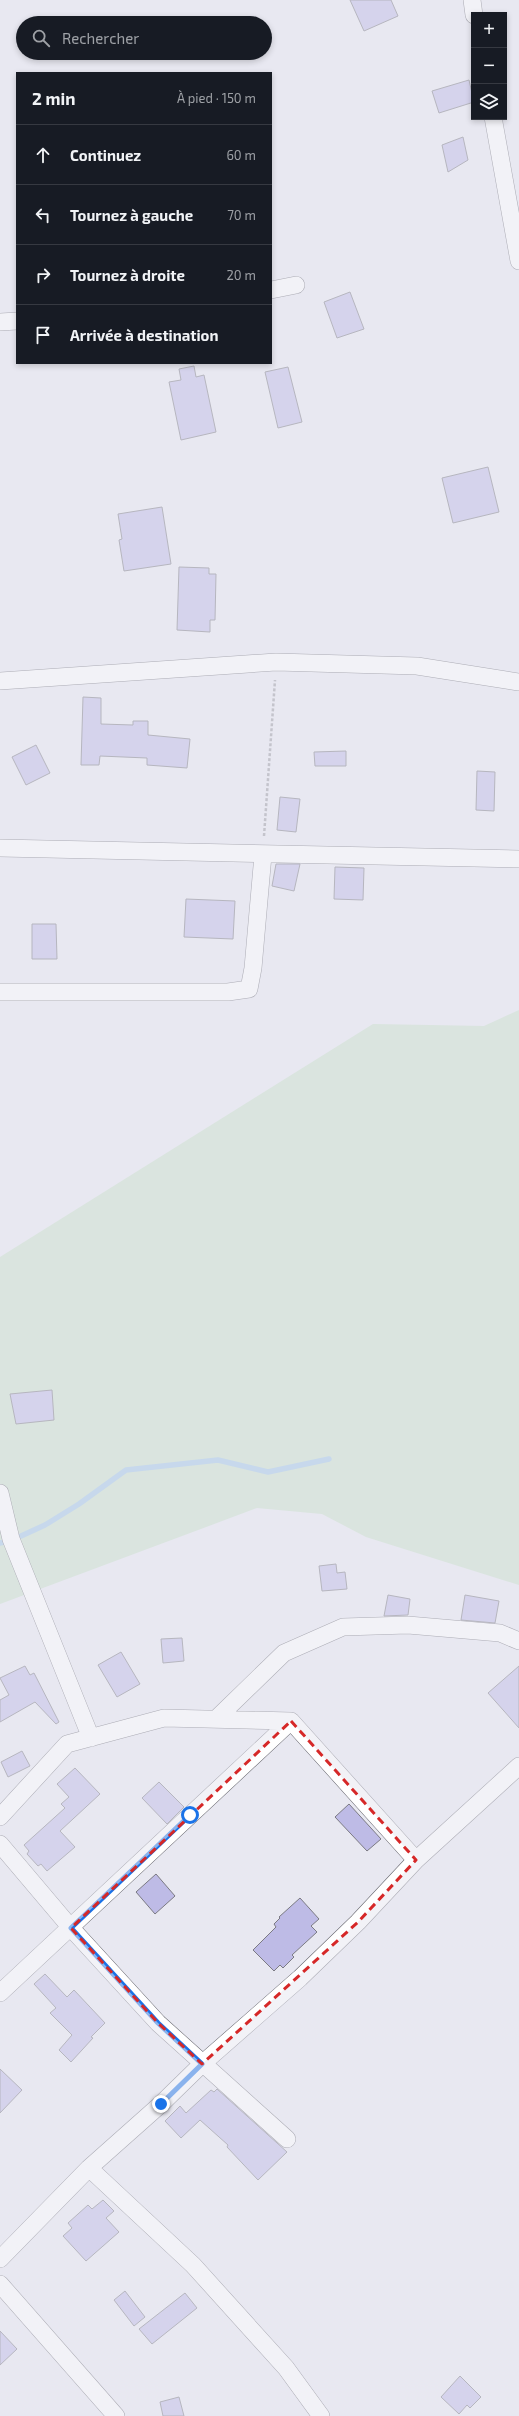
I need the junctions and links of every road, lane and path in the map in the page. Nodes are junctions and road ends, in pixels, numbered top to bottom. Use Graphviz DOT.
graph roads {
  1 [pos="472,0"];
  2 [pos="474,12"];
  3 [pos="494,120"];
  4 [pos="519,261"];
  5 [pos="296,285"];
  6 [pos="272,290"];
  7 [pos="16,321"];
  8 [pos="0,322"];
  9 [pos="276,662"];
  10 [pos="0,681"];
  11 [pos="519,682"];
  12 [pos="0,848"];
  13 [pos="263,855"];
  14 [pos="519,859"];
  15 [pos="0,992"];
  16 [pos="0,1493"];
  17 [pos="519,1640"];
  18 [pos="216,1719"];
  19 [pos="291,1721"];
  20 [pos="91,1738"];
  21 [pos="519,1766"];
  22 [pos="0,1817"];
  23 [pos="0,1844"];
  24 [pos="416,1860"];
  25 [pos="71,1928"];
  26 [pos="0,1994"];
  27 [pos="202,2064"];
  28 [pos="287,2139"];
  29 [pos="89,2168"];
  30 [pos="0,2259"];
  31 [pos="0,2284"];
  32 [pos="116,2416"];
  33 [pos="321,2416"];
  1 -- 2 [label="street"];
  3 -- 4 [label="street"];
  5 -- 6 [label="street"];
  7 -- 8 [label="street"];
  9 -- 10 [label="street"];
  9 -- 11 [label="street"];
  9 -- 13 [label="path"];
  12 -- 13 [label="street"];
  13 -- 14 [label="street"];
  13 -- 15 [label="street"];
  16 -- 20 [label="street"];
  17 -- 18 [label="street"];
  18 -- 19 [label="street"];
  18 -- 20 [label="street"];
  19 -- 24 [label="street"];
  19 -- 25 [label="street"];
  20 -- 22 [label="street"];
  21 -- 24 [label="street"];
  23 -- 25 [label="street"];
  24 -- 27 [label="street"];
  25 -- 26 [label="street"];
  25 -- 27 [label="street"];
  27 -- 28 [label="street"];
  27 -- 29 [label="street"];
  29 -- 30 [label="street"];
  29 -- 33 [label="street"];
  31 -- 32 [label="street"];
}
